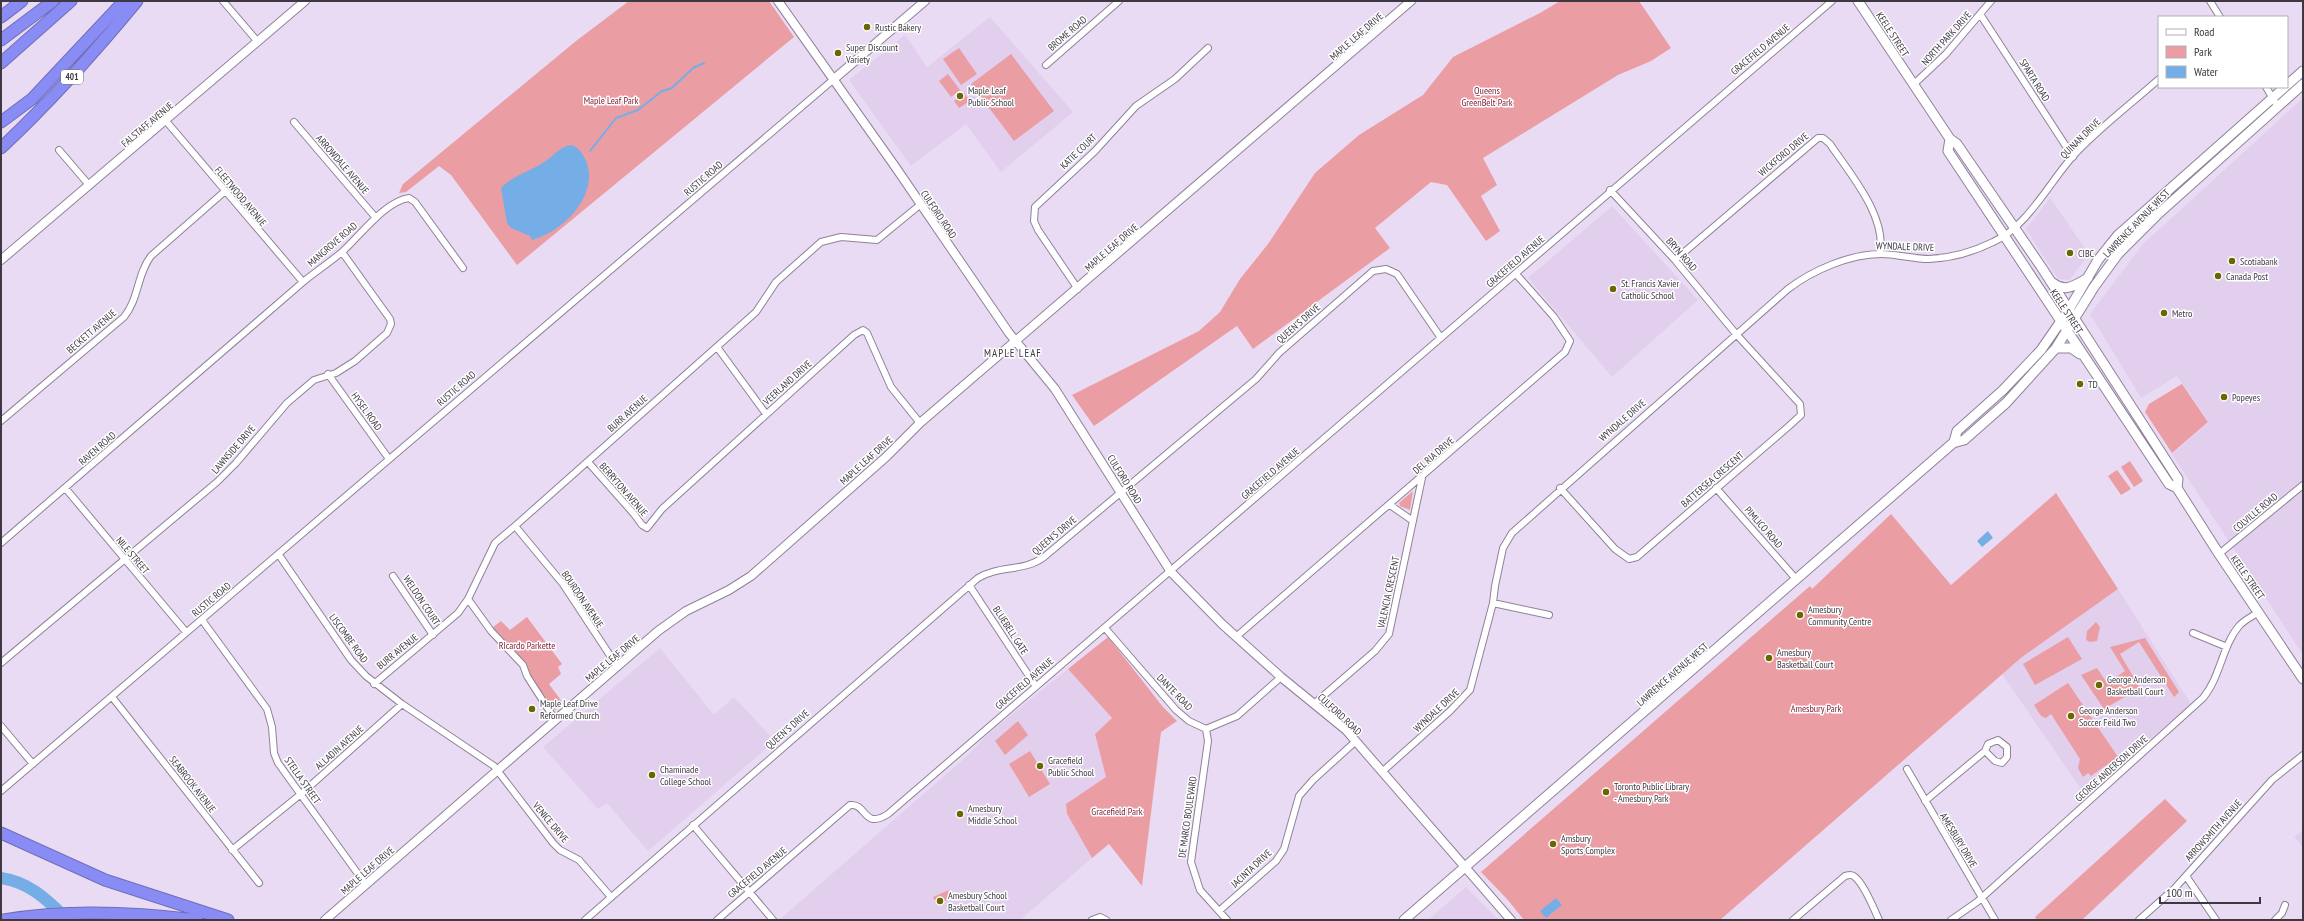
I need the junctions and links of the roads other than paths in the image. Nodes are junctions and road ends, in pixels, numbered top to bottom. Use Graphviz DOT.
graph roads {
  1 [pos="22,1"];
  2 [pos="53,1"];
  3 [pos="71,1"];
  4 [pos="124,1"];
  5 [pos="137,1"];
  6 [pos="223,1"];
  7 [pos="305,1"];
  8 [pos="778,1"];
  9 [pos="924,1"];
  10 [pos="1119,1"];
  11 [pos="1411,1"];
  12 [pos="1832,1"];
  13 [pos="1858,1"];
  14 [pos="1991,1"];
  15 [pos="2210,1"];
  16 [pos="1980,14"];
  17 [pos="2219,16"];
  18 [pos="1,17"];
  19 [pos="1,40"];
  20 [pos="258,42"];
  21 [pos="1208,48"];
  22 [pos="1,63"];
  23 [pos="1046,65"];
  24 [pos="2303,71"];
  25 [pos="834,79"];
  26 [pos="2158,80"];
  27 [pos="2288,84"];
  28 [pos="2303,84"];
  29 [pos="1913,85"];
  30 [pos="2267,88"];
  31 [pos="2284,88"];
  32 [pos="2272,98"];
  33 [pos="2278,107"];
  34 [pos="1,122"];
  35 [pos="166,122"];
  36 [pos="294,122"];
  37 [pos="1950,140"];
  38 [pos="1,148"];
  39 [pos="59,150"];
  40 [pos="2073,156"];
  41 [pos="90,185"];
  42 [pos="1610,190"];
  43 [pos="224,192"];
  44 [pos="921,204"];
  45 [pos="2146,208"];
  46 [pos="2157,215"];
  47 [pos="376,218"];
  48 [pos="2014,229"];
  49 [pos="2005,235"];
  50 [pos="342,252"];
  51 [pos="1880,254"];
  52 [pos="1,260"];
  53 [pos="1675,260"];
  54 [pos="463,268"];
  55 [pos="1516,274"];
  56 [pos="2089,277"];
  57 [pos="302,282"];
  58 [pos="2050,282"];
  59 [pos="1078,289"];
  60 [pos="2068,311"];
  61 [pos="2075,320"];
  62 [pos="2060,322"];
  63 [pos="2067,332"];
  64 [pos="1736,334"];
  65 [pos="1441,338"];
  66 [pos="1016,341"];
  67 [pos="717,347"];
  68 [pos="2056,348"];
  69 [pos="2083,356"];
  70 [pos="205,368"];
  71 [pos="328,374"];
  72 [pos="2132,409"];
  73 [pos="766,414"];
  74 [pos="2123,416"];
  75 [pos="1,421"];
  76 [pos="920,423"];
  77 [pos="1954,442"];
  78 [pos="389,459"];
  79 [pos="588,462"];
  80 [pos="1422,478"];
  81 [pos="2303,485"];
  82 [pos="1560,488"];
  83 [pos="1716,488"];
  84 [pos="2177,488"];
  85 [pos="66,489"];
  86 [pos="1121,491"];
  87 [pos="1390,505"];
  88 [pos="1413,521"];
  89 [pos="515,526"];
  90 [pos="647,528"];
  91 [pos="1,543"];
  92 [pos="2219,554"];
  93 [pos="279,555"];
  94 [pos="124,560"];
  95 [pos="1171,572"];
  96 [pos="393,576"];
  97 [pos="1796,579"];
  98 [pos="970,585"];
  99 [pos="468,599"];
  100 [pos="1493,603"];
  101 [pos="2259,612"];
  102 [pos="1549,615"];
  103 [pos="202,620"];
  104 [pos="1105,628"];
  105 [pos="186,632"];
  106 [pos="2193,633"];
  107 [pos="433,635"];
  108 [pos="1237,636"];
  109 [pos="2227,647"];
  110 [pos="1,663"];
  111 [pos="617,666"];
  112 [pos="1281,677"];
  113 [pos="2303,679"];
  114 [pos="374,684"];
  115 [pos="1035,685"];
  116 [pos="112,697"];
  117 [pos="1315,703"];
  118 [pos="402,704"];
  119 [pos="552,715"];
  120 [pos="1,726"];
  121 [pos="1206,729"];
  122 [pos="1356,741"];
  123 [pos="1985,750"];
  124 [pos="2303,755"];
  125 [pos="33,764"];
  126 [pos="1907,769"];
  127 [pos="1383,771"];
  128 [pos="497,772"];
  129 [pos="1,791"];
  130 [pos="301,794"];
  131 [pos="1925,801"];
  132 [pos="693,826"];
  133 [pos="1,834"];
  134 [pos="232,850"];
  135 [pos="1466,865"];
  136 [pos="2186,876"];
  137 [pos="259,883"];
  138 [pos="366,885"];
  139 [pos="749,892"];
  140 [pos="611,897"];
  141 [pos="1982,897"];
  142 [pos="2285,905"];
  143 [pos="1219,911"];
  144 [pos="4,920"];
  145 [pos="196,920"];
  146 [pos="228,920"];
  147 [pos="325,920"];
  148 [pos="585,920"];
  149 [pos="717,920"];
  150 [pos="773,920"];
  151 [pos="1092,920"];
  152 [pos="1106,920"];
  153 [pos="1227,920"];
  154 [pos="1404,920"];
  155 [pos="1512,920"];
  156 [pos="1794,920"];
  157 [pos="1879,920"];
  158 [pos="1950,920"];
  159 [pos="1995,920"];
  160 [pos="2139,920"];
  161 [pos="2216,920"];
  162 [pos="2275,920"];
  1 -- 18 [label="highway"];
  2 -- 19 [label="highway"];
  3 -- 22 [label="highway"];
  4 -- 34 [label="highway"];
  5 -- 38 [label="highway, 401"];
  6 -- 20 [label="street"];
  7 -- 20 [label="street, FALSTAFF AVENUE"];
  8 -- 25 [label="street, CULFORD ROAD"];
  9 -- 25 [label="street, RUSTIC ROAD"];
  10 -- 23 [label="street, BROME ROAD"];
  11 -- 59 [label="street, MAPLE LEAF DRIVE"];
  12 -- 42 [label="street, GRACEFIELD AVENUE"];
  13 -- 29 [label="main road, KEELE STREET"];
  14 -- 16 [label="street, NORTH PARK DRIVE"];
  15 -- 17 [label="street"];
  16 -- 29 [label="street, NORTH PARK DRIVE"];
  16 -- 40 [label="street, SPARTA ROAD"];
  20 -- 35 [label="street, FALSTAFF AVENUE"];
  21 -- 59 [label="street, KATIE COURT"];
  24 -- 27 [label="main road, LAWRENCE AVENUE WEST"];
  25 -- 44 [label="street, CULFORD ROAD"];
  25 -- 78 [label="street, RUSTIC ROAD"];
  26 -- 40 [label="street, QUINAN DRIVE"];
  28 -- 33 [label="main road, LAWRENCE AVENUE WEST"];
  29 -- 37 [label="main road, KEELE STREET"];
  30 -- 32 [label="street"];
  31 -- 32 [label="main road, LAWRENCE AVENUE WEST"];
  32 -- 33 [label="street"];
  32 -- 45 [label="main road, LAWRENCE AVENUE WEST"];
  33 -- 46 [label="main road, LAWRENCE AVENUE WEST"];
  35 -- 41 [label="street, FALSTAFF AVENUE"];
  35 -- 43 [label="street, FLEETWOOD AVENUE"];
  36 -- 47 [label="street, ARROWDALE AVENUE"];
  37 -- 48 [label="main road, KEELE STREET"];
  37 -- 49 [label="main road, KEELE STREET"];
  39 -- 41 [label="street"];
  40 -- 48 [label="street, QUINAN DRIVE"];
  41 -- 52 [label="street, FALSTAFF AVENUE"];
  42 -- 53 [label="street, BRYN ROAD"];
  42 -- 55 [label="street, GRACEFIELD AVENUE"];
  43 -- 57 [label="street, FLEETWOOD AVENUE"];
  43 -- 75 [label="street, BECKETT AVENUE"];
  44 -- 66 [label="street, CULFORD ROAD"];
  44 -- 67 [label="street, BURR AVENUE"];
  45 -- 46 [label="main road"];
  45 -- 56 [label="main road, LAWRENCE AVENUE WEST"];
  46 -- 61 [label="main road, LAWRENCE AVENUE WEST"];
  47 -- 50 [label="street, MANGROVE ROAD"];
  47 -- 54 [label="street, MANGROVE ROAD"];
  48 -- 49 [label="street, QUINAN DRIVE"];
  48 -- 58 [label="main road, KEELE STREET"];
  49 -- 51 [label="street, WYNDALE DRIVE"];
  49 -- 62 [label="main road, KEELE STREET"];
  50 -- 57 [label="street, MANGROVE ROAD"];
  50 -- 71 [label="street, LAWNSIDE DRIVE"];
  51 -- 53 [label="street, WICKFORD DRIVE"];
  51 -- 64 [label="street, WYNDALE DRIVE"];
  53 -- 64 [label="street, BRYN ROAD"];
  55 -- 65 [label="street, GRACEFIELD AVENUE"];
  55 -- 80 [label="street, DEL RIA DRIVE"];
  56 -- 58 [label="main road"];
  56 -- 60 [label="main road, LAWRENCE AVENUE WEST"];
  57 -- 70 [label="street, MANGROVE ROAD"];
  58 -- 60 [label="main road, KEELE STREET"];
  59 -- 66 [label="street, MAPLE LEAF DRIVE"];
  60 -- 61 [label="main road, KEELE STREET"];
  60 -- 62 [label="main road, LAWRENCE AVENUE WEST"];
  61 -- 63 [label="main road, LAWRENCE AVENUE WEST"];
  61 -- 72 [label="main road, KEELE STREET"];
  62 -- 63 [label="main road, KEELE STREET"];
  62 -- 77 [label="main road, LAWRENCE AVENUE WEST"];
  63 -- 68 [label="main road, LAWRENCE AVENUE WEST"];
  63 -- 69 [label="main road, KEELE STREET"];
  64 -- 82 [label="street, WYNDALE DRIVE"];
  64 -- 83 [label="street, BATTERSEA CRESCENT"];
  65 -- 86 [label="street, QUEEN'S DRIVE"];
  65 -- 95 [label="street, GRACEFIELD AVENUE"];
  66 -- 76 [label="street, MAPLE LEAF DRIVE"];
  66 -- 86 [label="street, CULFORD ROAD"];
  67 -- 73 [label="street"];
  67 -- 79 [label="street, BURR AVENUE"];
  68 -- 69 [label="main road"];
  68 -- 77 [label="main road, LAWRENCE AVENUE WEST"];
  69 -- 74 [label="main road, KEELE STREET"];
  70 -- 85 [label="street, RAVEN ROAD"];
  71 -- 78 [label="street, HYSEL ROAD"];
  71 -- 94 [label="street, LAWNSIDE DRIVE"];
  72 -- 74 [label="main road"];
  72 -- 84 [label="main road, KEELE STREET"];
  73 -- 76 [label="street, VEERLAND DRIVE"];
  73 -- 90 [label="street, VEERLAND DRIVE"];
  74 -- 84 [label="main road, KEELE STREET"];
  76 -- 111 [label="street, MAPLE LEAF DRIVE"];
  77 -- 97 [label="main road, LAWRENCE AVENUE WEST"];
  78 -- 93 [label="street, RUSTIC ROAD"];
  79 -- 89 [label="street, BURR AVENUE"];
  79 -- 90 [label="street, BERRYTON AVENUE"];
  80 -- 87 [label="street, DEL RIA DRIVE"];
  80 -- 88 [label="street, VALENCIA CRESCENT"];
  81 -- 92 [label="street, COLVILLE ROAD"];
  82 -- 83 [label="street, BATTERSEA CRESCENT"];
  82 -- 100 [label="street, WYNDALE DRIVE"];
  83 -- 97 [label="street, PIMLICO ROAD"];
  84 -- 92 [label="main road, KEELE STREET"];
  85 -- 91 [label="street, RAVEN ROAD"];
  85 -- 94 [label="street, NILE STREET"];
  86 -- 95 [label="street, CULFORD ROAD"];
  86 -- 98 [label="street, QUEEN'S DRIVE"];
  87 -- 88 [label="street"];
  87 -- 108 [label="street, DEL RIA DRIVE"];
  88 -- 117 [label="street, VALENCIA CRESCENT"];
  89 -- 99 [label="street, BURR AVENUE"];
  89 -- 111 [label="street, BOURDON AVENUE"];
  92 -- 101 [label="main road, KEELE STREET"];
  93 -- 103 [label="street, RUSTIC ROAD"];
  93 -- 114 [label="street, LISCOMBE ROAD"];
  94 -- 105 [label="street, NILE STREET"];
  94 -- 110 [label="street, LAWNSIDE DRIVE"];
  95 -- 104 [label="street, GRACEFIELD AVENUE"];
  95 -- 108 [label="street, CULFORD ROAD"];
  96 -- 107 [label="street, WELDON COURT"];
  97 -- 135 [label="main road, LAWRENCE AVENUE WEST"];
  98 -- 115 [label="street, BLUEBELL GATE"];
  98 -- 132 [label="street, QUEEN'S DRIVE"];
  99 -- 107 [label="street, BURR AVENUE"];
  99 -- 119 [label="street"];
  100 -- 102 [label="street"];
  100 -- 127 [label="street, WYNDALE DRIVE"];
  101 -- 109 [label="street, GEORGE ANDERSON DRIVE"];
  101 -- 113 [label="main road, KEELE STREET"];
  103 -- 105 [label="street, RUSTIC ROAD"];
  103 -- 130 [label="street, STELLA STREET"];
  104 -- 115 [label="street, GRACEFIELD AVENUE"];
  104 -- 121 [label="street, DANTE ROAD"];
  105 -- 116 [label="street, RUSTIC ROAD"];
  106 -- 109 [label="street"];
  107 -- 114 [label="street, BURR AVENUE"];
  108 -- 112 [label="street, CULFORD ROAD"];
  109 -- 141 [label="street, GEORGE ANDERSON DRIVE"];
  111 -- 128 [label="street, MAPLE LEAF DRIVE"];
  112 -- 117 [label="street, CULFORD ROAD"];
  112 -- 121 [label="street"];
  114 -- 118 [label="street, LISCOMBE ROAD"];
  115 -- 139 [label="street, GRACEFIELD AVENUE"];
  116 -- 125 [label="street, RUSTIC ROAD"];
  116 -- 134 [label="street, SEABROOK AVENUE"];
  117 -- 122 [label="street, CULFORD ROAD"];
  118 -- 128 [label="street, LISCOMBE ROAD"];
  118 -- 130 [label="street, ALLADIN AVENUE"];
  120 -- 125 [label="street"];
  121 -- 143 [label="street, DE MARCO BOULEVARD"];
  122 -- 127 [label="street, CULFORD ROAD"];
  122 -- 143 [label="street, JACINTA DRIVE"];
  123 -- 131 [label="street"];
  124 -- 136 [label="street, ARROWSMITH AVENUE"];
  125 -- 129 [label="street, RUSTIC ROAD"];
  126 -- 131 [label="street, AMESBURY DRIVE"];
  127 -- 135 [label="street, CULFORD ROAD"];
  128 -- 138 [label="street, MAPLE LEAF DRIVE"];
  128 -- 140 [label="street, VENICE DRIVE"];
  130 -- 134 [label="street, ALLADIN AVENUE"];
  130 -- 138 [label="street, STELLA STREET"];
  131 -- 141 [label="street, AMESBURY DRIVE"];
  132 -- 139 [label="street"];
  132 -- 140 [label="street, QUEEN'S DRIVE"];
  133 -- 146 [label="highway"];
  134 -- 137 [label="street, SEABROOK AVENUE"];
  135 -- 154 [label="main road, LAWRENCE AVENUE WEST"];
  135 -- 155 [label="street, CULFORD ROAD"];
  136 -- 160 [label="street, ARROWSMITH AVENUE"];
  136 -- 161 [label="street"];
  138 -- 147 [label="street, MAPLE LEAF DRIVE"];
  139 -- 149 [label="street, GRACEFIELD AVENUE"];
  139 -- 150 [label="street"];
  140 -- 148 [label="street, QUEEN'S DRIVE"];
  141 -- 158 [label="street, GEORGE ANDERSON DRIVE"];
  141 -- 159 [label="street, AMESBURY DRIVE"];
  142 -- 162 [label="street"];
  143 -- 153 [label="street, DE MARCO BOULEVARD"];
  144 -- 145 [label="highway"];
  151 -- 152 [label="street"];
  156 -- 157 [label="street"];
}
